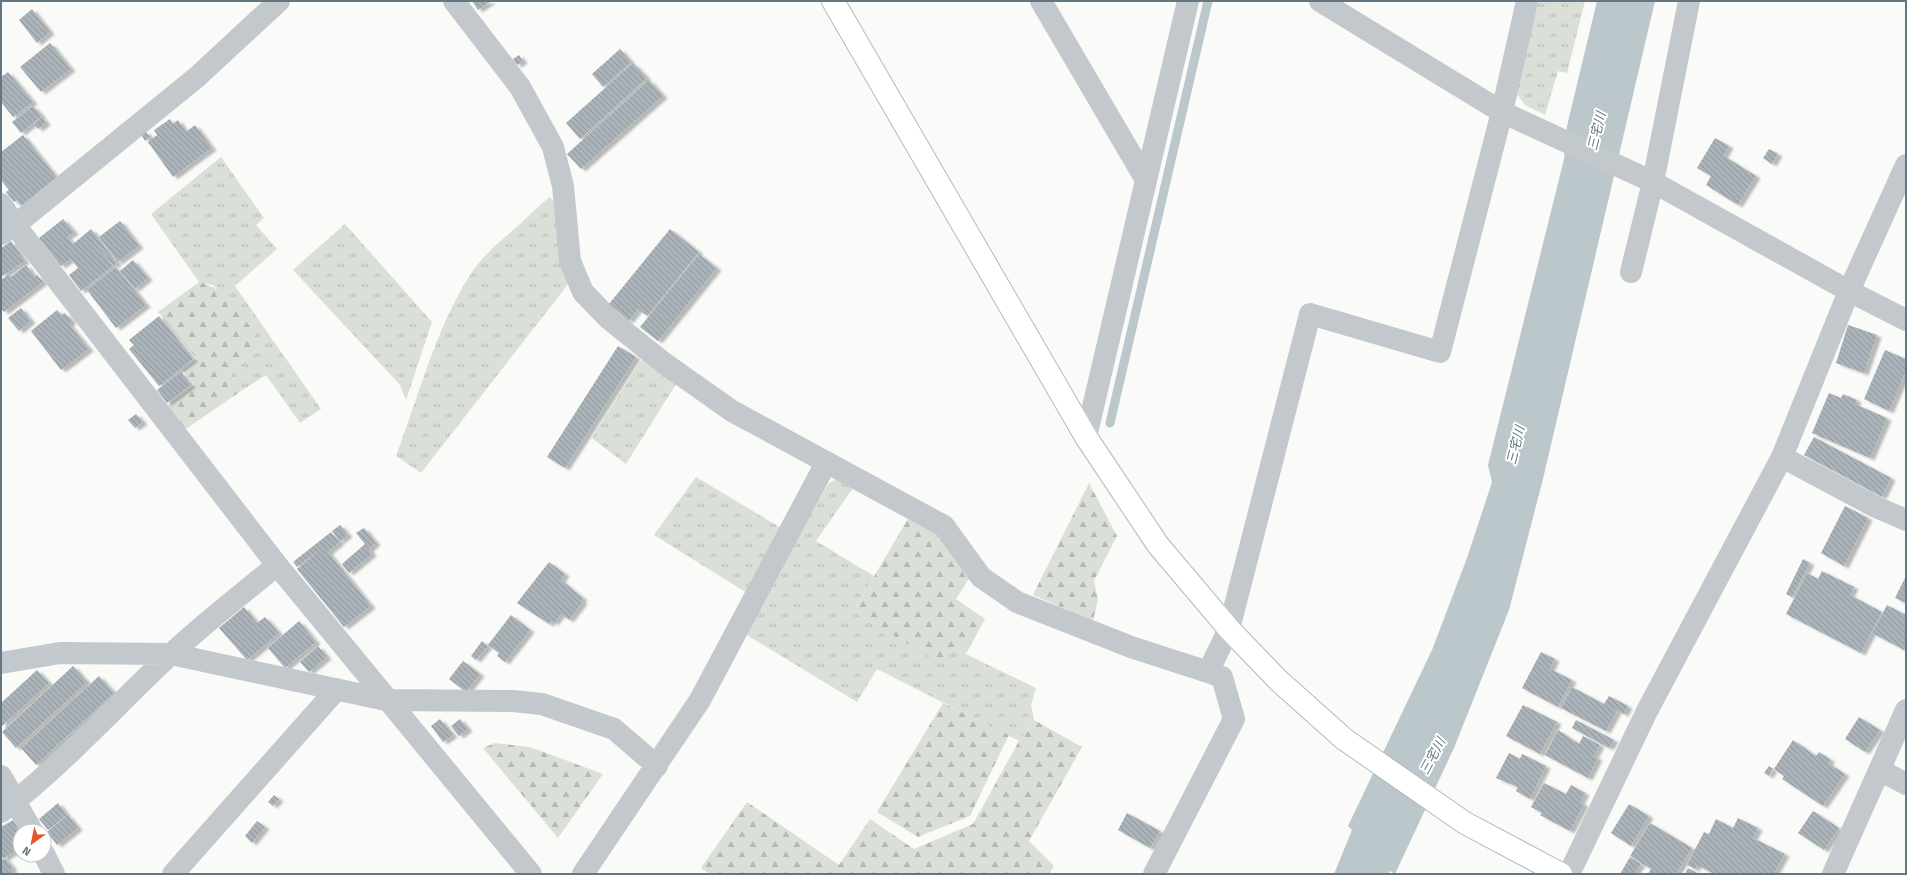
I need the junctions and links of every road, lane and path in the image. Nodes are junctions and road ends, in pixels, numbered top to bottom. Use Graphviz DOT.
graph roads {
  1 [pos="279,1"];
  2 [pos="454,1"];
  3 [pos="833,1"];
  4 [pos="1041,1"];
  5 [pos="1188,1"];
  6 [pos="1320,1"];
  7 [pos="1527,1"];
  8 [pos="1690,1"];
  9 [pos="1502,112"];
  10 [pos="1906,165"];
  11 [pos="1647,179"];
  12 [pos="1146,180"];
  13 [pos="1,204"];
  14 [pos="8,229"];
  15 [pos="1631,272"];
  16 [pos="1849,291"];
  17 [pos="1906,320"];
  18 [pos="1086,437"];
  19 [pos="1782,457"];
  20 [pos="826,463"];
  21 [pos="1906,520"];
  22 [pos="277,565"];
  23 [pos="1229,629"];
  24 [pos="171,654"];
  25 [pos="1,663"];
  26 [pos="1208,672"];
  27 [pos="336,689"];
  28 [pos="386,700"];
  29 [pos="1906,710"];
  30 [pos="657,766"];
  31 [pos="1880,770"];
  32 [pos="1,776"];
  33 [pos="1906,784"];
  34 [pos="9,806"];
  35 [pos="25,823"];
  36 [pos="48,863"];
  37 [pos="54,874"];
  38 [pos="173,874"];
  39 [pos="531,874"];
  40 [pos="583,874"];
  41 [pos="1154,874"];
  42 [pos="1561,874"];
  43 [pos="1569,874"];
  44 [pos="1833,874"];
  1 -- 14 [label="street"];
  2 -- 20 [label="street"];
  3 -- 18 [label="street"];
  4 -- 12 [label="street"];
  5 -- 12 [label="street"];
  6 -- 9 [label="street"];
  7 -- 9 [label="street"];
  8 -- 11 [label="street"];
  9 -- 11 [label="street"];
  9 -- 23 [label="street"];
  10 -- 16 [label="street"];
  11 -- 15 [label="street"];
  11 -- 16 [label="street"];
  12 -- 18 [label="street"];
  13 -- 14 [label="street"];
  14 -- 22 [label="street"];
  16 -- 17 [label="street"];
  16 -- 19 [label="street"];
  18 -- 23 [label="street"];
  19 -- 21 [label="street"];
  19 -- 43 [label="street"];
  20 -- 26 [label="street"];
  20 -- 30 [label="street"];
  22 -- 24 [label="street"];
  22 -- 28 [label="street"];
  23 -- 26 [label="street"];
  23 -- 42 [label="street"];
  24 -- 25 [label="street"];
  24 -- 27 [label="street"];
  24 -- 34 [label="street"];
  26 -- 41 [label="street"];
  27 -- 28 [label="street"];
  27 -- 38 [label="street"];
  28 -- 30 [label="street"];
  28 -- 39 [label="street"];
  29 -- 31 [label="street"];
  30 -- 40 [label="street"];
  31 -- 33 [label="street"];
  31 -- 44 [label="street"];
  32 -- 34 [label="street"];
  34 -- 35 [label="street"];
  36 -- 37 [label="street"];
}
